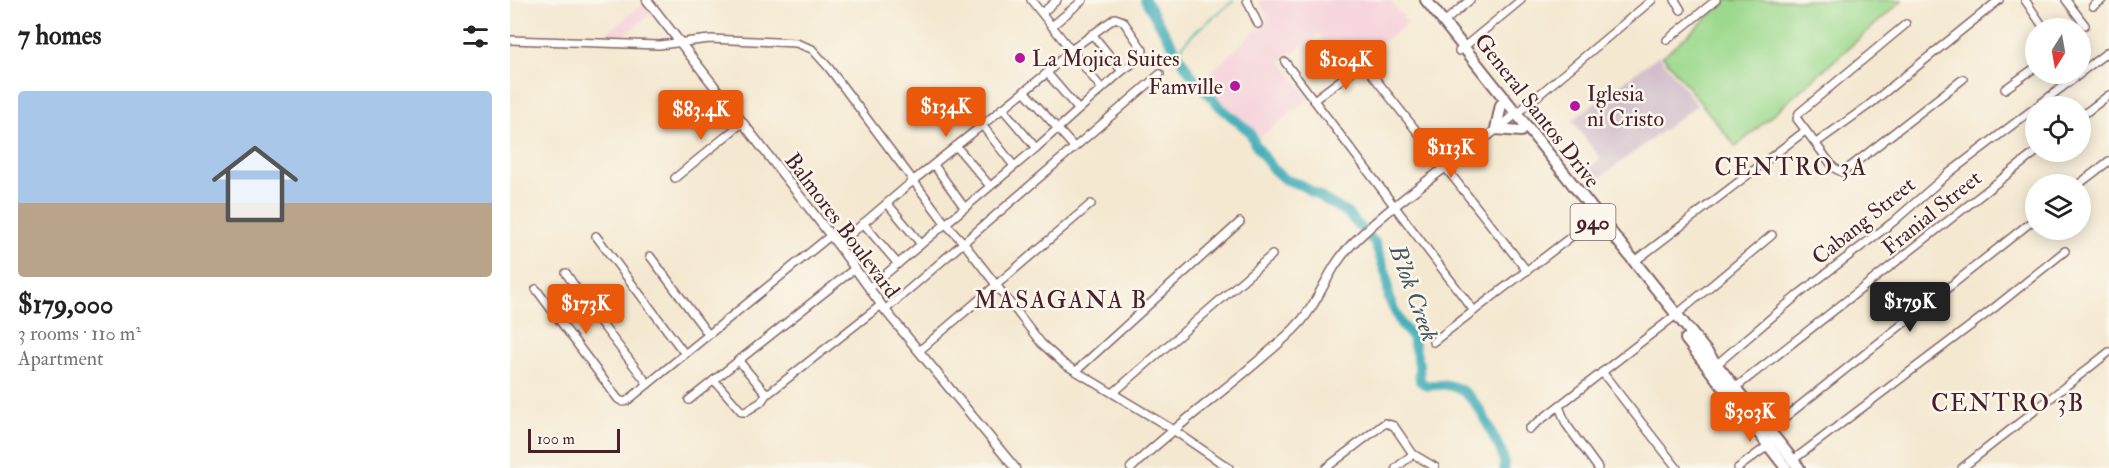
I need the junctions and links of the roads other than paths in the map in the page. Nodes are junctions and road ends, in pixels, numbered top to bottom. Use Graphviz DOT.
graph roads {
  1 [pos="647,0"];
  2 [pos="1031,0"];
  3 [pos="1057,0"];
  4 [pos="1083,0"];
  5 [pos="1246,0"];
  6 [pos="1417,0"];
  7 [pos="1426,0"];
  8 [pos="1470,0"];
  9 [pos="1521,0"];
  10 [pos="1652,0"];
  11 [pos="1675,0"];
  12 [pos="1716,0"];
  13 [pos="1998,0"];
  14 [pos="2025,0"];
  15 [pos="2066,0"];
  16 [pos="2102,0"];
  17 [pos="2093,6"];
  18 [pos="1681,10"];
  19 [pos="1042,13"];
  20 [pos="2037,18"];
  21 [pos="2080,18"];
  22 [pos="1444,22"];
  23 [pos="1258,24"];
  24 [pos="1906,24"];
  25 [pos="1052,26"];
  26 [pos="1092,34"];
  27 [pos="1667,39"];
  28 [pos="510,40"];
  29 [pos="681,42"];
  30 [pos="1461,49"];
  31 [pos="1071,50"];
  32 [pos="2109,51"];
  33 [pos="1285,62"];
  34 [pos="2091,65"];
  35 [pos="1122,70"];
  36 [pos="1047,73"];
  37 [pos="1160,75"];
  38 [pos="2025,75"];
  39 [pos="1963,79"];
  40 [pos="2066,84"];
  41 [pos="1102,89"];
  42 [pos="2005,89"];
  43 [pos="1024,91"];
  44 [pos="2109,95"];
  45 [pos="2050,96"];
  46 [pos="1314,100"];
  47 [pos="1501,105"];
  48 [pos="1002,108"];
  49 [pos="1078,109"];
  50 [pos="2091,109"];
  51 [pos="2025,115"];
  52 [pos="1513,116"];
  53 [pos="742,123"];
  54 [pos="982,125"];
  55 [pos="1057,129"];
  56 [pos="1496,129"];
  57 [pos="1521,131"];
  58 [pos="1805,131"];
  59 [pos="1816,143"];
  60 [pos="956,146"];
  61 [pos="1074,147"];
  62 [pos="1036,148"];
  63 [pos="2025,161"];
  64 [pos="2109,161"];
  65 [pos="934,165"];
  66 [pos="1014,166"];
  67 [pos="1445,168"];
  68 [pos="2091,175"];
  69 [pos="675,178"];
  70 [pos="914,180"];
  71 [pos="990,186"];
  72 [pos="887,202"];
  73 [pos="1091,204"];
  74 [pos="964,207"];
  75 [pos="1394,208"];
  76 [pos="1595,219"];
  77 [pos="1240,222"];
  78 [pos="863,223"];
  79 [pos="945,223"];
  80 [pos="2025,227"];
  81 [pos="1772,235"];
  82 [pos="596,236"];
  83 [pos="830,236"];
  84 [pos="963,242"];
  85 [pos="921,244"];
  86 [pos="838,245"];
  87 [pos="2065,251"];
  88 [pos="1272,255"];
  89 [pos="650,256"];
  90 [pos="1634,262"];
  91 [pos="898,264"];
  92 [pos="854,268"];
  93 [pos="1527,271"];
  94 [pos="566,273"];
  95 [pos="997,285"];
  96 [pos="869,288"];
  97 [pos="536,289"];
  98 [pos="883,307"];
  99 [pos="1474,311"];
  100 [pos="1673,317"];
  101 [pos="708,334"];
  102 [pos="1433,342"];
  103 [pos="919,351"];
  104 [pos="2109,352"];
  105 [pos="685,354"];
  106 [pos="738,360"];
  107 [pos="1716,364"];
  108 [pos="1076,371"];
  109 [pos="1602,372"];
  110 [pos="714,380"];
  111 [pos="648,384"];
  112 [pos="1736,388"];
  113 [pos="767,393"];
  114 [pos="1113,393"];
  115 [pos="689,400"];
  116 [pos="1559,406"];
  117 [pos="1172,429"];
  118 [pos="1529,429"];
  119 [pos="1769,430"];
  120 [pos="1772,442"];
  121 [pos="1413,454"];
  122 [pos="1793,465"];
  123 [pos="1435,467"];
  124 [pos="1016,468"];
  125 [pos="1131,468"];
  126 [pos="1229,468"];
  127 [pos="1326,468"];
  128 [pos="1396,468"];
  129 [pos="1598,468"];
  130 [pos="1677,468"];
  131 [pos="1738,468"];
  132 [pos="1962,468"];
  1 -- 29 [label="street, Balmores Boulevard"];
  2 -- 19 [label="street"];
  3 -- 19 [label="street"];
  4 -- 25 [label="street"];
  5 -- 23 [label="street"];
  6 -- 30 [label="highway, General Santos Drive / 940"];
  7 -- 22 [label="highway, General Santos Drive / 940"];
  8 -- 22 [label="street"];
  9 -- 30 [label="street"];
  10 -- 52 [label="street"];
  11 -- 18 [label="street"];
  12 -- 27 [label="street"];
  13 -- 59 [label="street"];
  14 -- 20 [label="street"];
  15 -- 21 [label="street"];
  16 -- 17 [label="street"];
  19 -- 25 [label="street"];
  22 -- 30 [label="highway, General Santos Drive / 940"];
  24 -- 58 [label="street"];
  25 -- 31 [label="street"];
  26 -- 31 [label="street"];
  26 -- 35 [label="street"];
  26 -- 35 [label="street"];
  28 -- 29 [label="street"];
  29 -- 53 [label="street, Balmores Boulevard"];
  29 -- 70 [label="street"];
  30 -- 47 [label="highway, General Santos Drive / 940"];
  30 -- 52 [label="highway, General Santos Drive / 940"];
  31 -- 36 [label="street"];
  31 -- 41 [label="street"];
  32 -- 34 [label="street, Cabang Street"];
  33 -- 46 [label="street"];
  35 -- 41 [label="street"];
  36 -- 43 [label="street"];
  36 -- 49 [label="street"];
  37 -- 61 [label="street"];
  38 -- 42 [label="street"];
  39 -- 59 [label="street"];
  40 -- 45 [label="street, Cabang Street"];
  41 -- 49 [label="street"];
  43 -- 48 [label="street"];
  43 -- 55 [label="street"];
  44 -- 50 [label="street"];
  46 -- 67 [label="street"];
  46 -- 75 [label="street"];
  47 -- 52 [label="highway, General Santos Drive / 940"];
  47 -- 56 [label="highway"];
  48 -- 54 [label="street"];
  48 -- 62 [label="street"];
  49 -- 55 [label="street"];
  51 -- 107 [label="street, Cabang Street"];
  52 -- 56 [label="street"];
  52 -- 57 [label="highway, General Santos Drive / 940"];
  52 -- 76 [label="highway, General Santos Drive / 940"];
  53 -- 69 [label="street"];
  53 -- 83 [label="street, Balmores Boulevard"];
  54 -- 60 [label="street"];
  54 -- 66 [label="street"];
  55 -- 61 [label="street"];
  55 -- 62 [label="street"];
  56 -- 57 [label="highway"];
  56 -- 67 [label="street"];
  57 -- 76 [label="highway, General Santos Drive / 940"];
  58 -- 59 [label="street"];
  58 -- 90 [label="street"];
  60 -- 65 [label="street"];
  60 -- 71 [label="street"];
  61 -- 84 [label="street"];
  62 -- 66 [label="street"];
  63 -- 112 [label="street, Franial Street"];
  64 -- 68 [label="street"];
  65 -- 70 [label="street"];
  65 -- 74 [label="street"];
  66 -- 71 [label="street"];
  67 -- 75 [label="street"];
  67 -- 93 [label="street"];
  70 -- 72 [label="street"];
  70 -- 79 [label="street"];
  71 -- 74 [label="street"];
  72 -- 78 [label="street"];
  72 -- 85 [label="street"];
  73 -- 95 [label="street"];
  74 -- 79 [label="street"];
  75 -- 99 [label="street"];
  75 -- 117 [label="street"];
  76 -- 90 [label="highway, General Santos Drive / 940"];
  76 -- 93 [label="street"];
  76 -- 100 [label="highway, General Santos Drive / 940"];
  77 -- 108 [label="street"];
  78 -- 86 [label="street"];
  78 -- 91 [label="street"];
  79 -- 84 [label="street"];
  79 -- 85 [label="street"];
  80 -- 119 [label="street"];
  81 -- 100 [label="street"];
  82 -- 105 [label="street"];
  83 -- 86 [label="street, Balmores Boulevard"];
  83 -- 101 [label="street"];
  84 -- 95 [label="street"];
  84 -- 98 [label="street"];
  85 -- 91 [label="street"];
  86 -- 92 [label="street, Balmores Boulevard"];
  87 -- 122 [label="street"];
  88 -- 114 [label="street"];
  89 -- 101 [label="street"];
  90 -- 100 [label="highway, General Santos Drive / 940"];
  91 -- 96 [label="street"];
  92 -- 96 [label="street, Balmores Boulevard"];
  92 -- 106 [label="street"];
  93 -- 99 [label="street"];
  94 -- 111 [label="street"];
  95 -- 103 [label="street"];
  95 -- 108 [label="street"];
  96 -- 98 [label="street, Balmores Boulevard"];
  97 -- 111 [label="street"];
  98 -- 103 [label="street, Balmores Boulevard"];
  98 -- 113 [label="street"];
  99 -- 102 [label="street"];
  100 -- 107 [label="highway, General Santos Drive / 940"];
  100 -- 109 [label="street"];
  100 -- 120 [label="highway, General Santos Drive / 940"];
  101 -- 105 [label="street"];
  103 -- 124 [label="street, Balmores Boulevard"];
  104 -- 132 [label="street"];
  105 -- 111 [label="street"];
  106 -- 110 [label="street"];
  106 -- 113 [label="street"];
  107 -- 112 [label="highway, General Santos Drive / 940"];
  108 -- 114 [label="street"];
  109 -- 116 [label="street"];
  109 -- 130 [label="street"];
  110 -- 113 [label="street"];
  110 -- 115 [label="street"];
  112 -- 119 [label="highway, General Santos Drive / 940"];
  114 -- 117 [label="street"];
  116 -- 118 [label="street"];
  116 -- 129 [label="street"];
  117 -- 125 [label="street"];
  117 -- 126 [label="street"];
  119 -- 120 [label="highway, General Santos Drive / 940"];
  120 -- 122 [label="highway, General Santos Drive / 940"];
  120 -- 131 [label="street"];
  121 -- 123 [label="street"];
  121 -- 127 [label="street"];
  121 -- 128 [label="street"];
}
